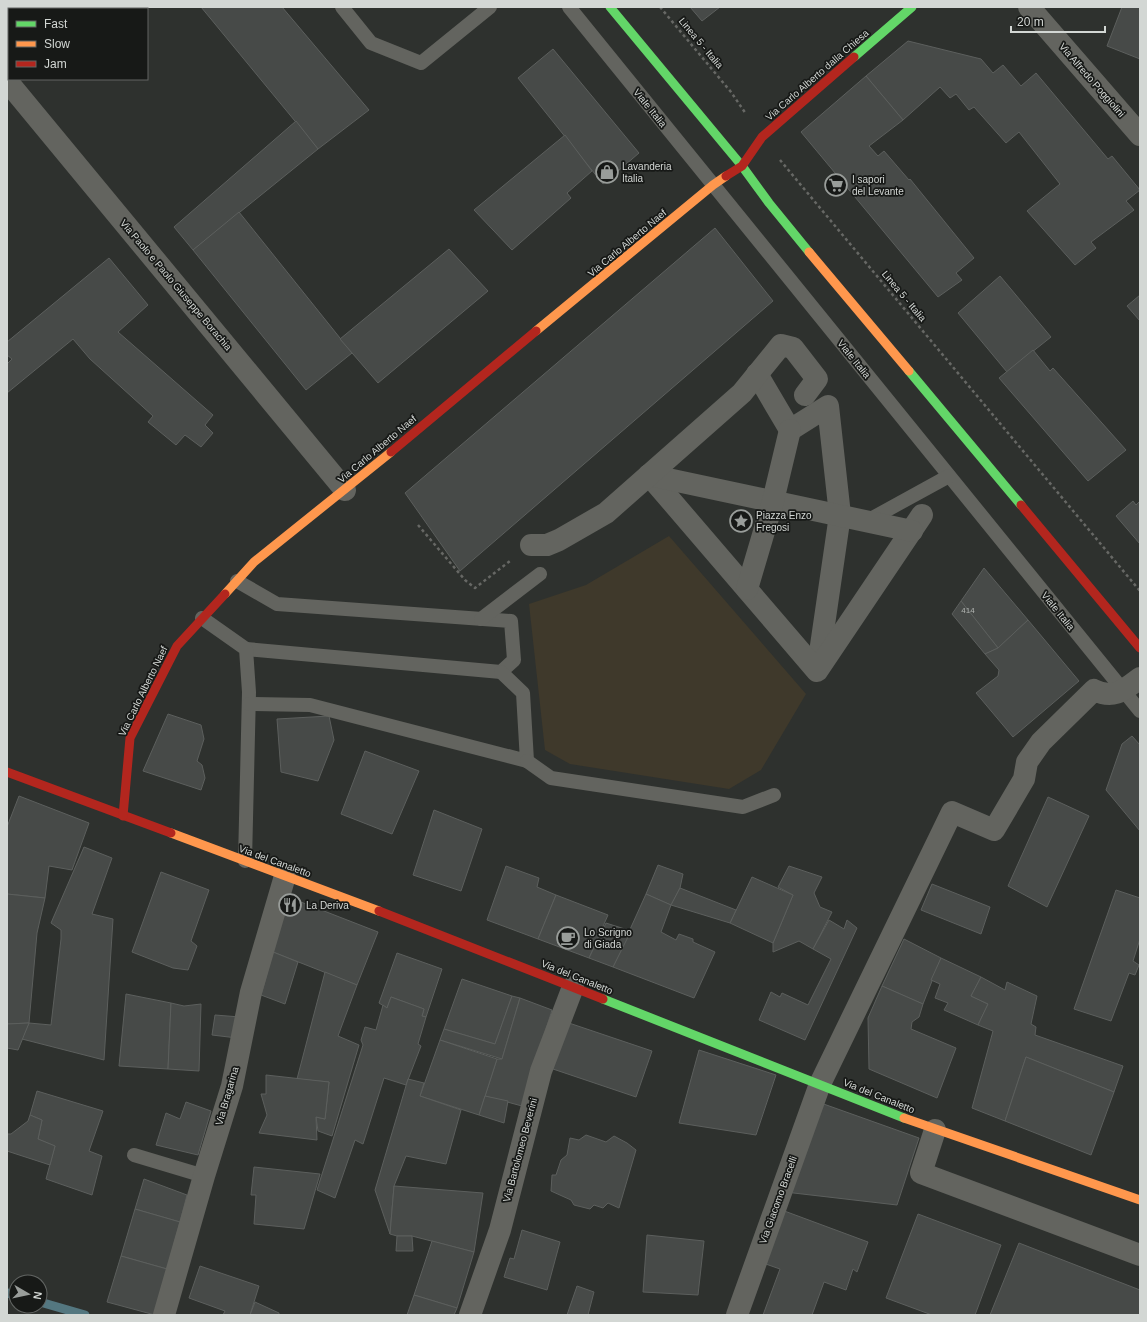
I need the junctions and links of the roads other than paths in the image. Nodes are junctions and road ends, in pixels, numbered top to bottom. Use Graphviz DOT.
graph roads {
  1 [pos="342,7"];
  2 [pos="490,7"];
  3 [pos="569,7"];
  4 [pos="610,7"];
  5 [pos="912,7"];
  6 [pos="1028,7"];
  7 [pos="7,81"];
  8 [pos="1140,135"];
  9 [pos="742,166"];
  10 [pos="713,185"];
  11 [pos="757,374"];
  12 [pos="823,409"];
  13 [pos="790,430"];
  14 [pos="649,475"];
  15 [pos="949,476"];
  16 [pos="345,490"];
  17 [pos="773,501"];
  18 [pos="840,515"];
  19 [pos="867,521"];
  20 [pos="531,545"];
  21 [pos="540,574"];
  22 [pos="237,581"];
  23 [pos="747,589"];
  24 [pos="202,618"];
  25 [pos="482,619"];
  26 [pos="1140,648"];
  27 [pos="246,649"];
  28 [pos="817,671"];
  29 [pos="501,672"];
  30 [pos="1140,678"];
  31 [pos="1124,691"];
  32 [pos="249,704"];
  33 [pos="1140,711"];
  34 [pos="527,761"];
  35 [pos="7,772"];
  36 [pos="774,795"];
  37 [pos="123,816"];
  38 [pos="245,861"];
  39 [pos="285,876"];
  40 [pos="573,987"];
  41 [pos="820,1084"];
  42 [pos="935,1130"];
  43 [pos="134,1155"];
  44 [pos="204,1176"];
  45 [pos="1140,1200"];
  46 [pos="1140,1256"];
  47 [pos="164,1315"];
  48 [pos="470,1315"];
  49 [pos="737,1315"];
  1 -- 2 [label="lane"];
  3 -- 10 [label="lane, Viale Italia"];
  4 -- 9 [label="street"];
  5 -- 9 [label="street, Via Carlo Alberto dalla Chiesa"];
  6 -- 8 [label="street, Via Alfredo Poggiolini"];
  7 -- 16 [label="street, Via Paolo e Paolo Giuseppe Borachia"];
  9 -- 10 [label="street, Via Carlo Alberto Naef"];
  9 -- 26 [label="street"];
  10 -- 15 [label="lane, Viale Italia"];
  10 -- 16 [label="street, Via Carlo Alberto Naef"];
  11 -- 12 [label="street"];
  11 -- 13 [label="street"];
  11 -- 14 [label="street"];
  12 -- 13 [label="street"];
  12 -- 18 [label="street"];
  13 -- 17 [label="street"];
  14 -- 17 [label="street"];
  14 -- 20 [label="street"];
  14 -- 23 [label="street"];
  15 -- 19 [label="lane"];
  15 -- 31 [label="lane, Viale Italia"];
  16 -- 22 [label="street, Via Carlo Alberto Naef"];
  17 -- 18 [label="street"];
  17 -- 23 [label="street"];
  18 -- 19 [label="street"];
  18 -- 28 [label="street"];
  19 -- 28 [label="street"];
  21 -- 25 [label="lane"];
  22 -- 24 [label="street, Via Carlo Alberto Naef"];
  22 -- 25 [label="lane"];
  23 -- 28 [label="street"];
  24 -- 27 [label="lane"];
  24 -- 37 [label="street, Via Carlo Alberto Naef"];
  25 -- 29 [label="lane"];
  27 -- 29 [label="lane"];
  27 -- 32 [label="lane"];
  29 -- 34 [label="lane"];
  30 -- 31 [label="street"];
  31 -- 33 [label="lane, Viale Italia"];
  31 -- 41 [label="street, Via Giacomo Bracelli"];
  32 -- 34 [label="lane"];
  32 -- 38 [label="lane"];
  34 -- 36 [label="lane"];
  35 -- 37 [label="street, Via del Canaletto"];
  37 -- 38 [label="street, Via del Canaletto"];
  38 -- 39 [label="street, Via del Canaletto"];
  39 -- 40 [label="street, Via del Canaletto"];
  39 -- 44 [label="street, Via Bragarina"];
  40 -- 41 [label="street, Via del Canaletto"];
  40 -- 48 [label="street, Via Bartolomeo Beverini"];
  41 -- 42 [label="street, Via del Canaletto"];
  41 -- 49 [label="street, Via Giacomo Bracelli"];
  42 -- 45 [label="street, Via del Canaletto"];
  42 -- 46 [label="street"];
  43 -- 44 [label="lane"];
  44 -- 47 [label="street, Via Bragarina"];
}
